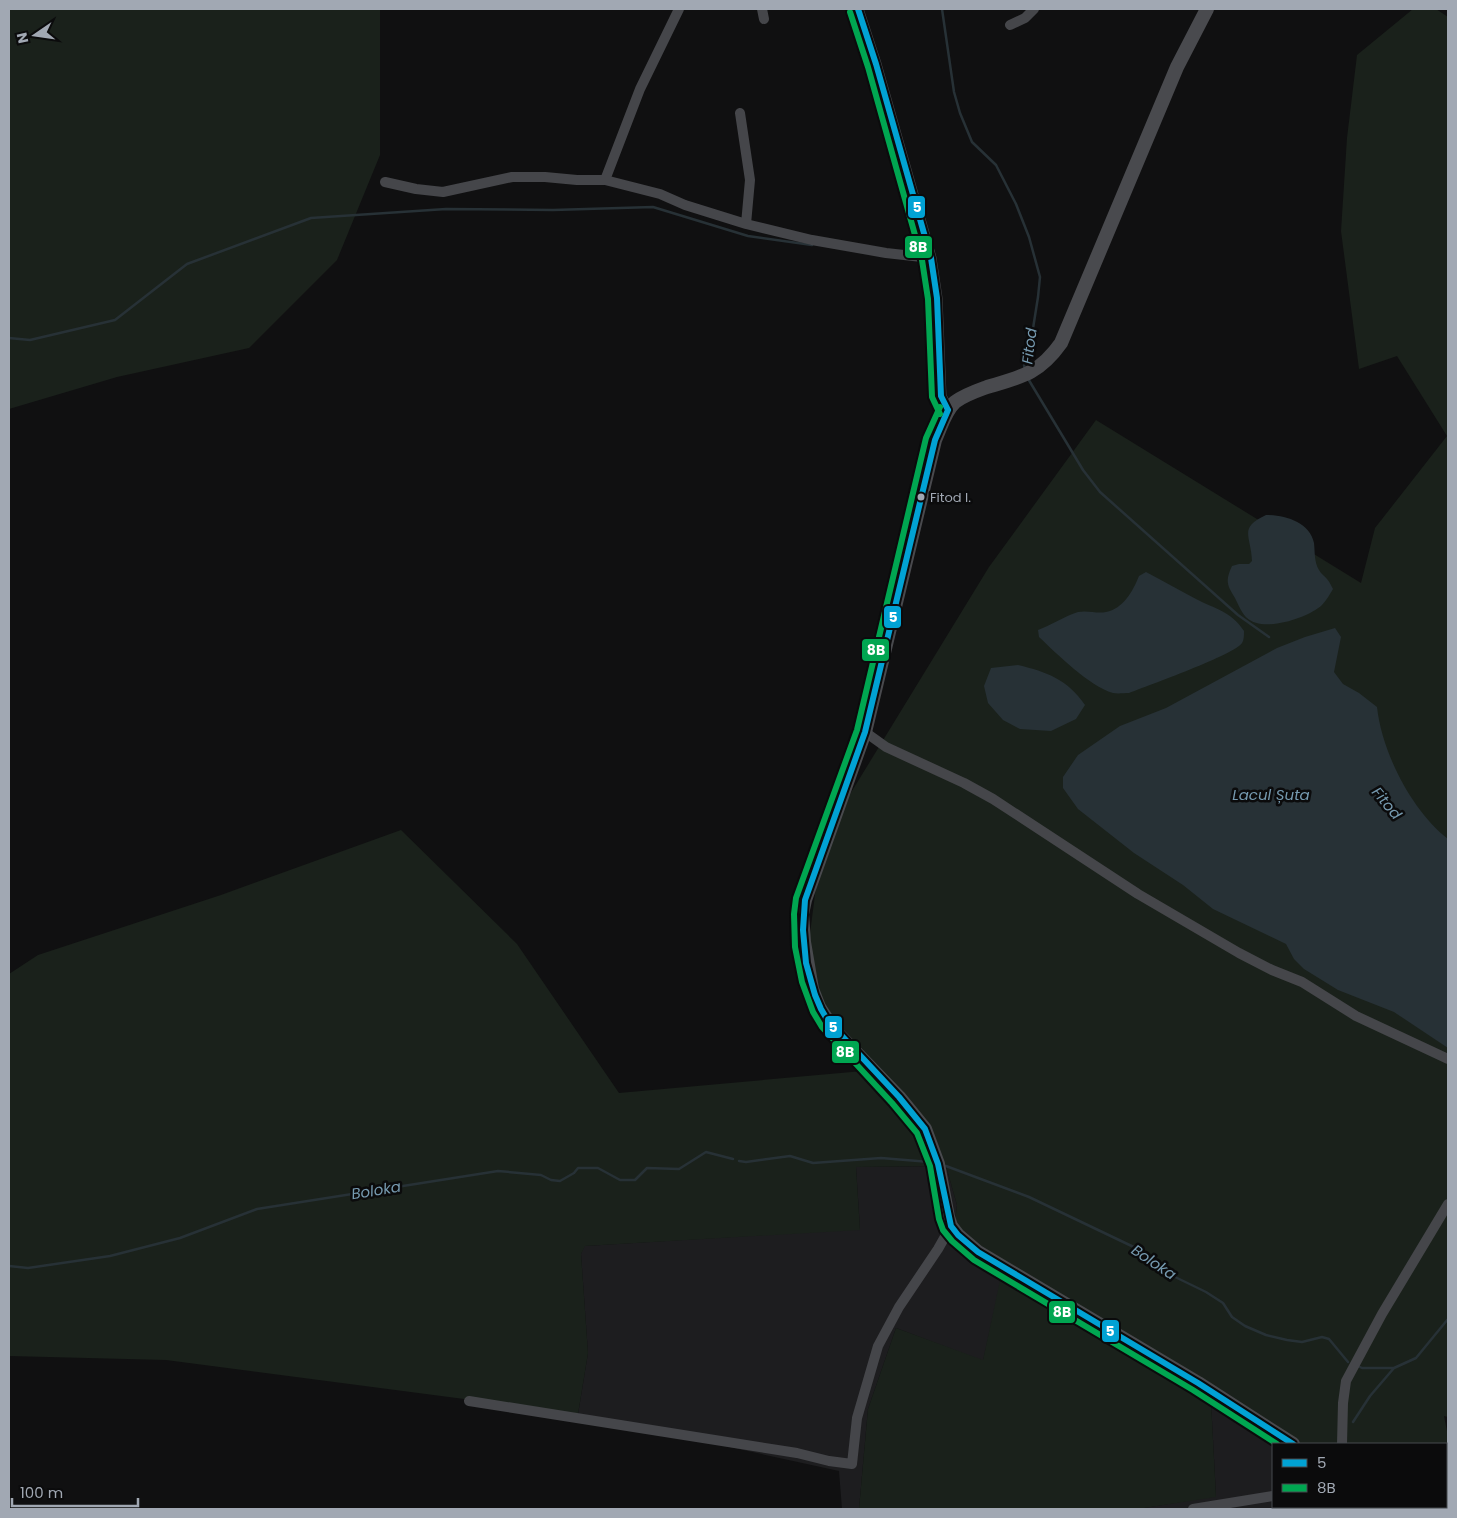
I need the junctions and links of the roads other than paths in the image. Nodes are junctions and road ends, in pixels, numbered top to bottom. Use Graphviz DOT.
graph roads {
  1 [pos="679,9"];
  2 [pos="858,9"];
  3 [pos="1034,9"];
  4 [pos="1208,9"];
  5 [pos="1010,25"];
  6 [pos="740,114"];
  7 [pos="605,180"];
  8 [pos="385,182"];
  9 [pos="746,224"];
  10 [pos="931,258"];
  11 [pos="948,410"];
  12 [pos="864,732"];
  13 [pos="1448,1059"];
  14 [pos="1448,1204"];
  15 [pos="951,1226"];
  16 [pos="468,1401"];
  17 [pos="1291,1443"];
  18 [pos="1342,1443"];
  19 [pos="1272,1496"];
  20 [pos="1193,1509"];
  1 -- 7 [label="street"];
  2 -- 10 [label="street"];
  3 -- 5 [label="street"];
  4 -- 11 [label="main road"];
  6 -- 9 [label="street"];
  7 -- 8 [label="street"];
  7 -- 9 [label="street"];
  9 -- 10 [label="street"];
  10 -- 11 [label="street"];
  11 -- 12 [label="main road"];
  12 -- 13 [label="street"];
  12 -- 15 [label="main road"];
  14 -- 18 [label="street"];
  15 -- 16 [label="street"];
  15 -- 17 [label="main road"];
  19 -- 20 [label="street"];
}
